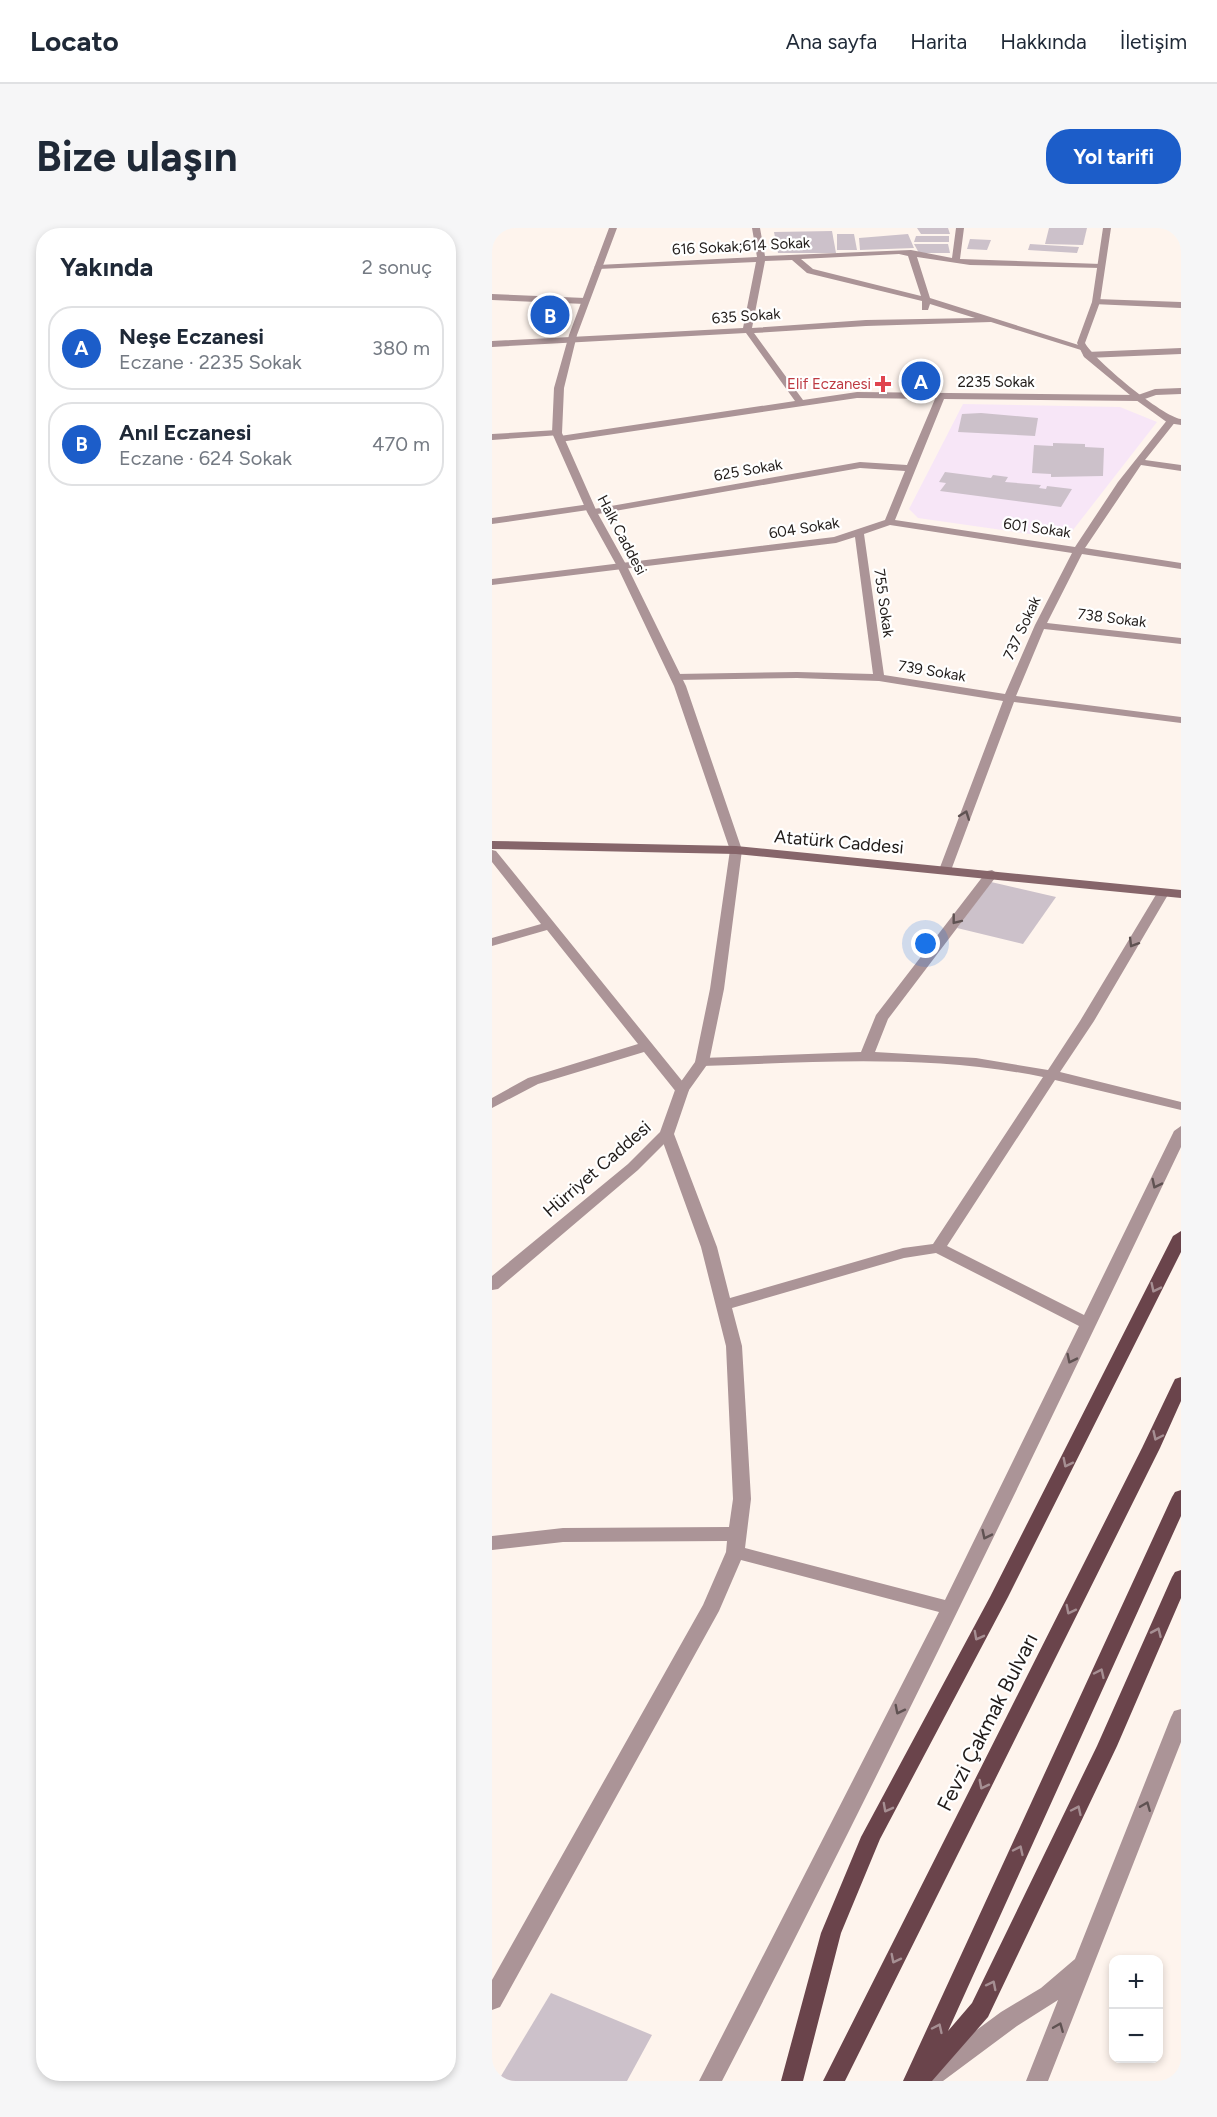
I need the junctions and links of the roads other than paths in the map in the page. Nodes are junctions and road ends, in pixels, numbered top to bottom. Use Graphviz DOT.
graph roads {
  1 [pos="613,228"];
  2 [pos="756,228"];
  3 [pos="960,228"];
  4 [pos="1107,228"];
  5 [pos="911,252"];
  6 [pos="794,257"];
  7 [pos="761,259"];
  8 [pos="956,261"];
  9 [pos="1101,266"];
  10 [pos="598,267"];
  11 [pos="492,297"];
  12 [pos="926,300"];
  13 [pos="585,302"];
  14 [pos="1096,303"];
  15 [pos="1181,305"];
  16 [pos="923,320"];
  17 [pos="990,320"];
  18 [pos="747,329"];
  19 [pos="571,343"];
  20 [pos="492,344"];
  21 [pos="1181,351"];
  22 [pos="1085,352"];
  23 [pos="1181,391"];
  24 [pos="940,397"];
  25 [pos="1139,398"];
  26 [pos="801,404"];
  27 [pos="1176,422"];
  28 [pos="559,436"];
  29 [pos="492,437"];
  30 [pos="1138,462"];
  31 [pos="910,468"];
  32 [pos="1181,468"];
  33 [pos="591,510"];
  34 [pos="492,521"];
  35 [pos="889,522"];
  36 [pos="859,532"];
  37 [pos="1079,550"];
  38 [pos="1181,566"];
  39 [pos="623,568"];
  40 [pos="492,582"];
  41 [pos="1040,625"];
  42 [pos="1181,641"];
  43 [pos="676,677"];
  44 [pos="879,678"];
  45 [pos="1008,698"];
  46 [pos="1181,720"];
  47 [pos="492,844"];
  48 [pos="736,850"];
  49 [pos="492,854"];
  50 [pos="945,870"];
  51 [pos="992,874"];
  52 [pos="1163,893"];
  53 [pos="1181,894"];
  54 [pos="551,925"];
  55 [pos="492,942"];
  56 [pos="647,1046"];
  57 [pos="867,1055"];
  58 [pos="702,1062"];
  59 [pos="1049,1075"];
  60 [pos="682,1090"];
  61 [pos="492,1104"];
  62 [pos="1181,1106"];
  63 [pos="1181,1131"];
  64 [pos="667,1134"];
  65 [pos="1181,1236"];
  66 [pos="938,1248"];
  67 [pos="492,1285"];
  68 [pos="723,1305"];
  69 [pos="1088,1324"];
  70 [pos="1181,1383"];
  71 [pos="1181,1497"];
  72 [pos="736,1534"];
  73 [pos="492,1543"];
  74 [pos="735,1552"];
  75 [pos="1181,1577"];
  76 [pos="950,1608"];
  77 [pos="1181,1717"];
  78 [pos="1084,1964"];
  79 [pos="495,1988"];
  80 [pos="710,2081"];
  81 [pos="792,2081"];
  82 [pos="834,2081"];
  83 [pos="916,2081"];
  84 [pos="925,2081"];
  85 [pos="1037,2081"];
  1 -- 10 [label="street, Halk Caddesi"];
  2 -- 7 [label="street"];
  3 -- 8 [label="street"];
  4 -- 9 [label="street"];
  5 -- 6 [label="street, 616 Sokak;614 Sokak"];
  5 -- 8 [label="street, 616 Sokak;614 Sokak"];
  5 -- 12 [label="street"];
  6 -- 7 [label="street, 616 Sokak;614 Sokak"];
  6 -- 12 [label="street"];
  7 -- 10 [label="street, 616 Sokak;614 Sokak"];
  7 -- 18 [label="street"];
  8 -- 9 [label="street, 616 Sokak;614 Sokak"];
  9 -- 14 [label="street"];
  10 -- 13 [label="street, Halk Caddesi"];
  11 -- 13 [label="street"];
  12 -- 16 [label="street"];
  12 -- 17 [label="street"];
  13 -- 19 [label="street, Halk Caddesi"];
  14 -- 15 [label="street"];
  14 -- 22 [label="street"];
  16 -- 17 [label="street, 635 Sokak"];
  16 -- 18 [label="street, 635 Sokak"];
  17 -- 22 [label="street"];
  18 -- 19 [label="street, 635 Sokak"];
  18 -- 26 [label="street"];
  19 -- 20 [label="street, 635 Sokak"];
  19 -- 28 [label="street, Halk Caddesi"];
  21 -- 22 [label="street"];
  22 -- 25 [label="street"];
  23 -- 25 [label="street, 2235 Sokak"];
  24 -- 25 [label="street, 2235 Sokak"];
  24 -- 26 [label="street, 2235 Sokak"];
  24 -- 31 [label="street"];
  25 -- 27 [label="street"];
  26 -- 28 [label="street, 2235 Sokak"];
  27 -- 30 [label="street, 737 Sokak"];
  28 -- 29 [label="street, 2235 Sokak"];
  28 -- 33 [label="street, Halk Caddesi"];
  30 -- 32 [label="street"];
  30 -- 37 [label="street, 737 Sokak"];
  31 -- 33 [label="street, 625 Sokak"];
  31 -- 35 [label="street"];
  33 -- 34 [label="street, 625 Sokak"];
  33 -- 39 [label="street, Halk Caddesi"];
  35 -- 36 [label="street, 604 Sokak"];
  35 -- 37 [label="street, 601 Sokak"];
  36 -- 39 [label="street, 604 Sokak"];
  36 -- 44 [label="street, 755 Sokak"];
  37 -- 38 [label="street, 601 Sokak"];
  37 -- 41 [label="street, 737 Sokak"];
  39 -- 40 [label="street, 604 Sokak"];
  39 -- 43 [label="street, Halk Caddesi"];
  41 -- 42 [label="street, 738 Sokak"];
  41 -- 45 [label="street, 737 Sokak"];
  43 -- 44 [label="street, 739 Sokak"];
  43 -- 48 [label="street, Halk Caddesi"];
  44 -- 45 [label="street, 739 Sokak"];
  45 -- 46 [label="street, 739 Sokak"];
  50 -- 45 [label="street, 737 Sokak, one-way"];
  47 -- 48 [label="main road, Atatürk Caddesi"];
  48 -- 50 [label="main road, Atatürk Caddesi"];
  48 -- 58 [label="street, Hürriyet Caddesi"];
  49 -- 54 [label="street"];
  50 -- 51 [label="main road, Atatürk Caddesi"];
  51 -- 52 [label="main road, Atatürk Caddesi"];
  51 -- 57 [label="street, one-way"];
  52 -- 53 [label="main road, Atatürk Caddesi"];
  52 -- 59 [label="street, one-way"];
  54 -- 55 [label="street"];
  54 -- 56 [label="street"];
  56 -- 60 [label="street"];
  56 -- 61 [label="street"];
  57 -- 58 [label="street"];
  57 -- 59 [label="street"];
  58 -- 60 [label="street, Hürriyet Caddesi"];
  59 -- 62 [label="street"];
  59 -- 66 [label="street"];
  60 -- 64 [label="street, Hürriyet Caddesi"];
  63 -- 69 [label="street, one-way"];
  64 -- 67 [label="street, Hürriyet Caddesi"];
  64 -- 68 [label="street"];
  65 -- 81 [label="main road, one-way"];
  66 -- 68 [label="street"];
  66 -- 69 [label="street"];
  68 -- 72 [label="street"];
  69 -- 76 [label="street, one-way"];
  70 -- 82 [label="main road, Fevzi Çakmak Bulvarı, one-way"];
  83 -- 71 [label="main road, one-way"];
  72 -- 73 [label="street"];
  72 -- 74 [label="street"];
  74 -- 76 [label="street"];
  74 -- 79 [label="street"];
  83 -- 75 [label="main road, one-way"];
  76 -- 80 [label="street, one-way"];
  78 -- 77 [label="street, one-way"];
  78 -- 84 [label="street"];
  85 -- 78 [label="street, one-way"];
}
